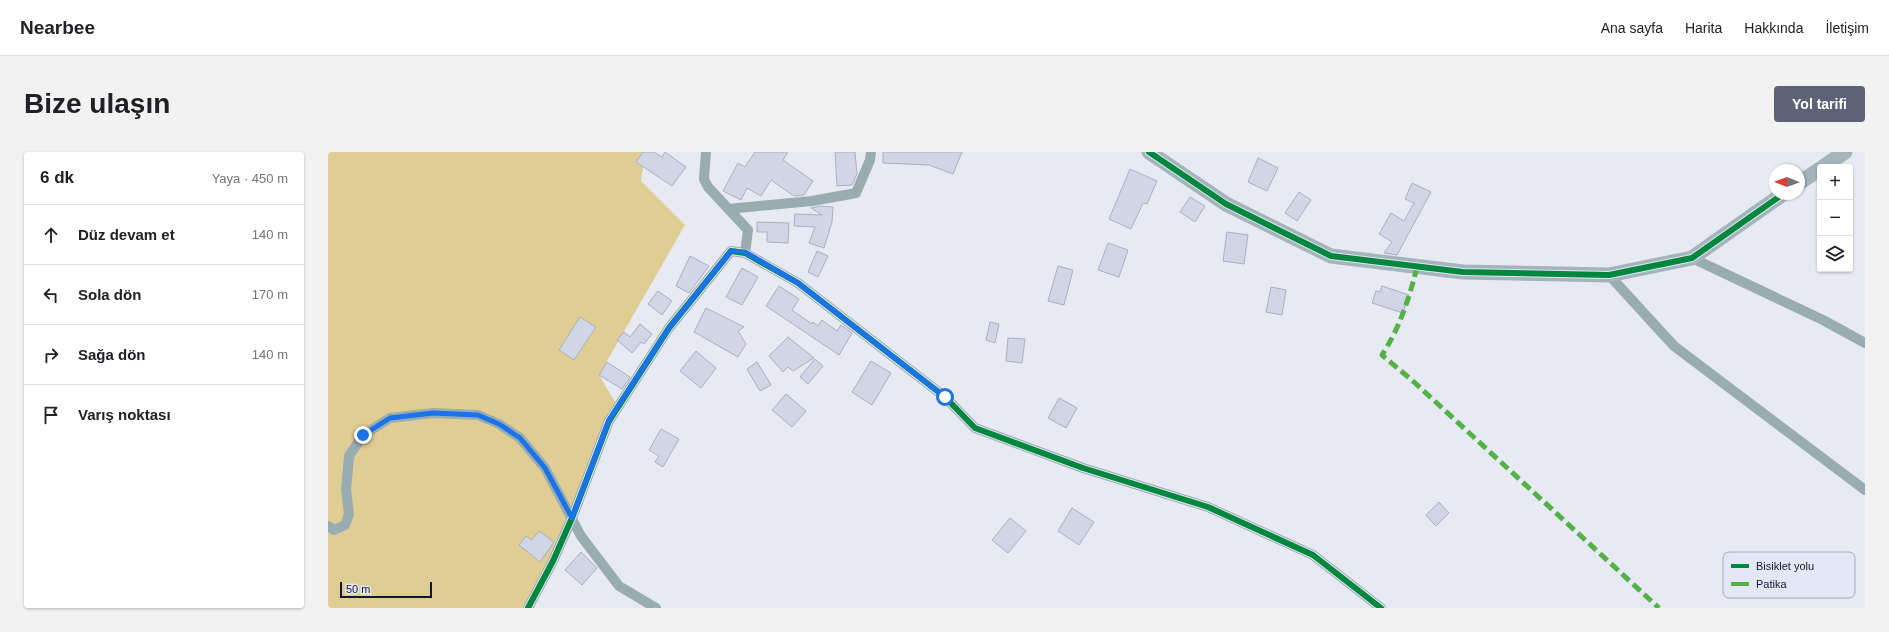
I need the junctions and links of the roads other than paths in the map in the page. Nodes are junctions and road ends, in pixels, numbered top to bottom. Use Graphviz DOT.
graph roads {
  1 [pos="706,152"];
  2 [pos="871,152"];
  3 [pos="1149,152"];
  4 [pos="1845,152"];
  5 [pos="1827,164"];
  6 [pos="1817,171"];
  7 [pos="1805,179"];
  8 [pos="1774,200"];
  9 [pos="728,209"];
  10 [pos="745,252"];
  11 [pos="1692,258"];
  12 [pos="1609,275"];
  13 [pos="1865,343"];
  14 [pos="1865,490"];
  15 [pos="572,518"];
  16 [pos="328,526"];
  17 [pos="528,608"];
  18 [pos="656,608"];
  19 [pos="1382,608"];
  1 -- 9 [label="street"];
  2 -- 9 [label="street"];
  3 -- 12 [label="street"];
  4 -- 5 [label="street"];
  6 -- 7 [label="street"];
  8 -- 11 [label="street"];
  9 -- 10 [label="street"];
  10 -- 15 [label="street"];
  10 -- 19 [label="street"];
  11 -- 12 [label="street"];
  11 -- 13 [label="street"];
  12 -- 14 [label="street"];
  15 -- 16 [label="street"];
  15 -- 17 [label="street"];
  15 -- 18 [label="street"];
}
